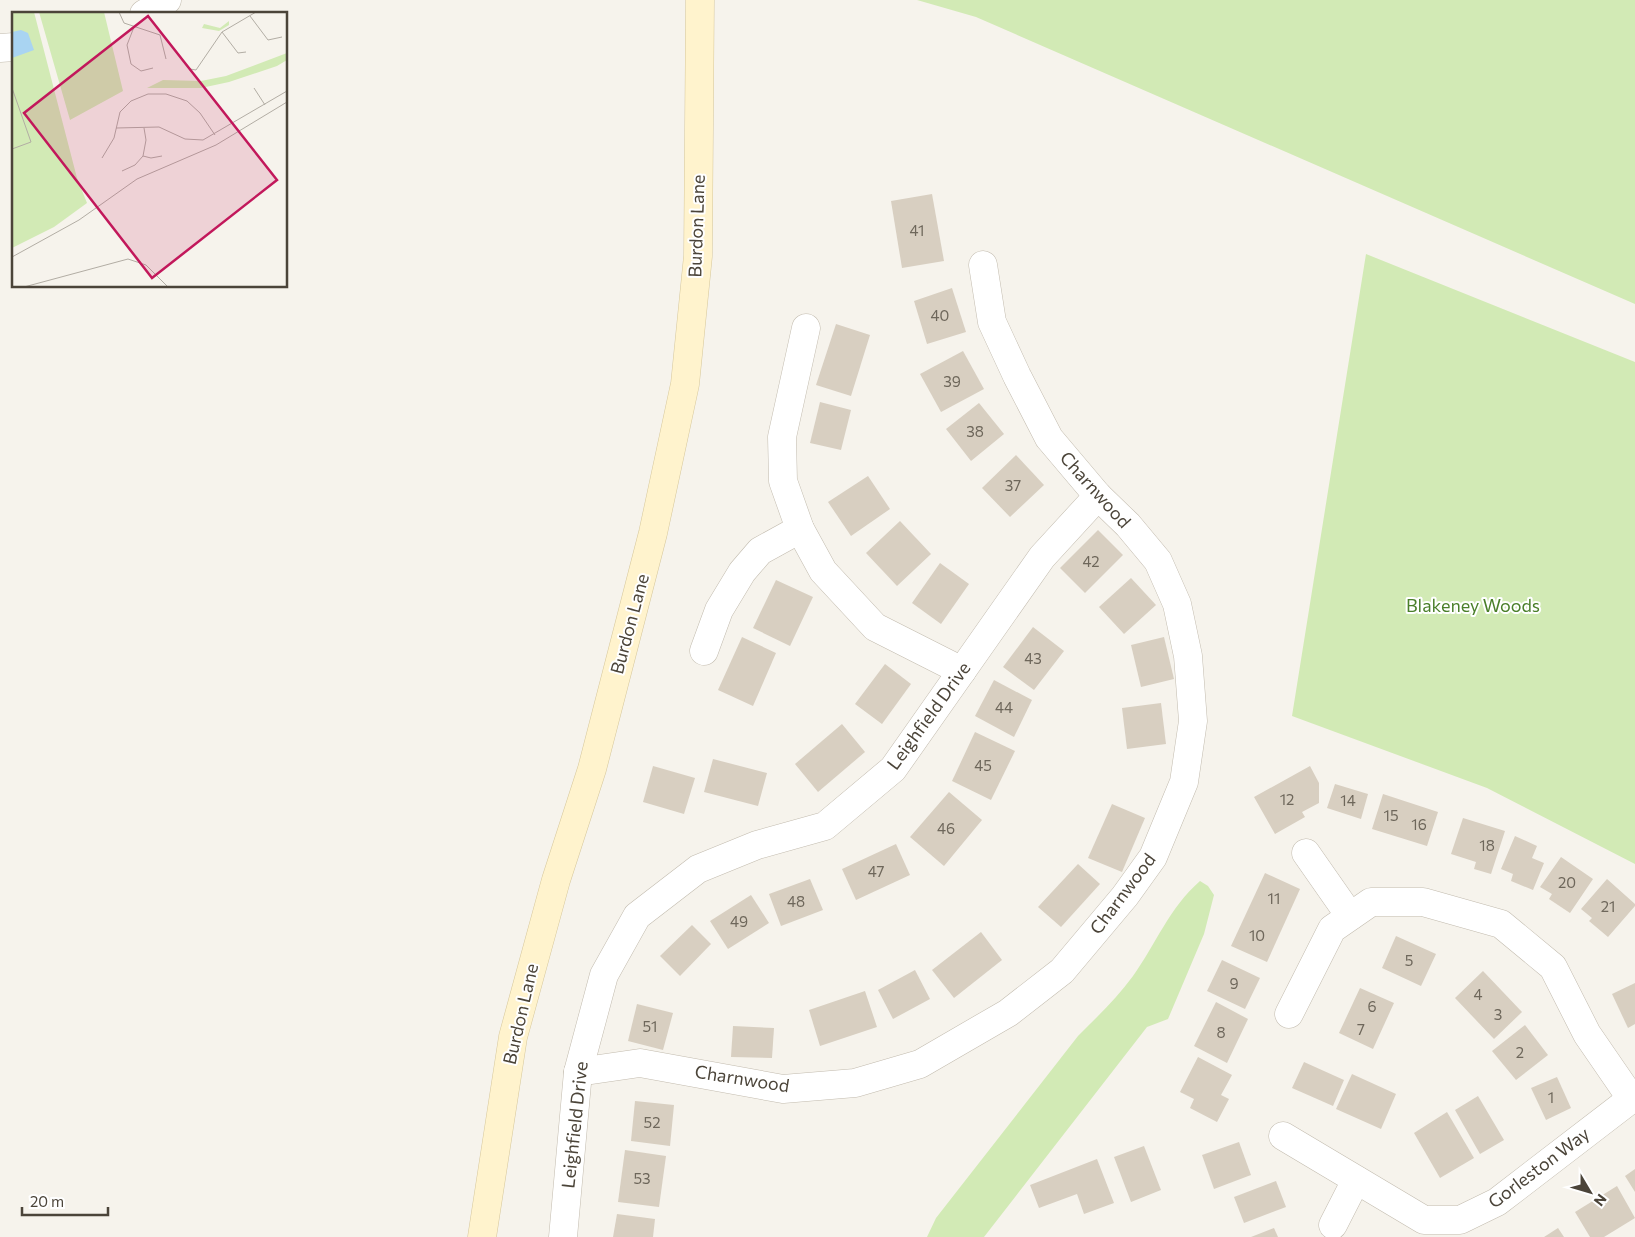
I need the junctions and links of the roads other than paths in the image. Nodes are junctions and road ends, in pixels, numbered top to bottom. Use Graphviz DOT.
graph roads {
  1 [pos="167,0"];
  2 [pos="700,0"];
  3 [pos="147,12"];
  4 [pos="983,265"];
  5 [pos="806,328"];
  6 [pos="1098,496"];
  7 [pos="800,529"];
  8 [pos="704,651"];
  9 [pos="962,671"];
  10 [pos="1306,853"];
  11 [pos="1350,916"];
  12 [pos="1289,1014"];
  13 [pos="578,1072"];
  14 [pos="1633,1097"];
  15 [pos="1283,1136"];
  16 [pos="1356,1180"];
  17 [pos="1333,1225"];
  18 [pos="482,1237"];
  19 [pos="563,1237"];
  1 -- 3 [label="street"];
  2 -- 18 [label="street, Burdon Lane"];
  4 -- 6 [label="street, Charnwood"];
  5 -- 7 [label="street"];
  6 -- 9 [label="street, Leighfield Drive"];
  6 -- 13 [label="street, Charnwood"];
  7 -- 8 [label="street"];
  7 -- 9 [label="street"];
  9 -- 13 [label="street, Leighfield Drive"];
  10 -- 11 [label="street"];
  11 -- 12 [label="street"];
  11 -- 14 [label="street"];
  13 -- 19 [label="street, Leighfield Drive"];
  14 -- 16 [label="street, Gorleston Way"];
  15 -- 16 [label="street, Gorleston Way"];
  16 -- 17 [label="street"];
}
